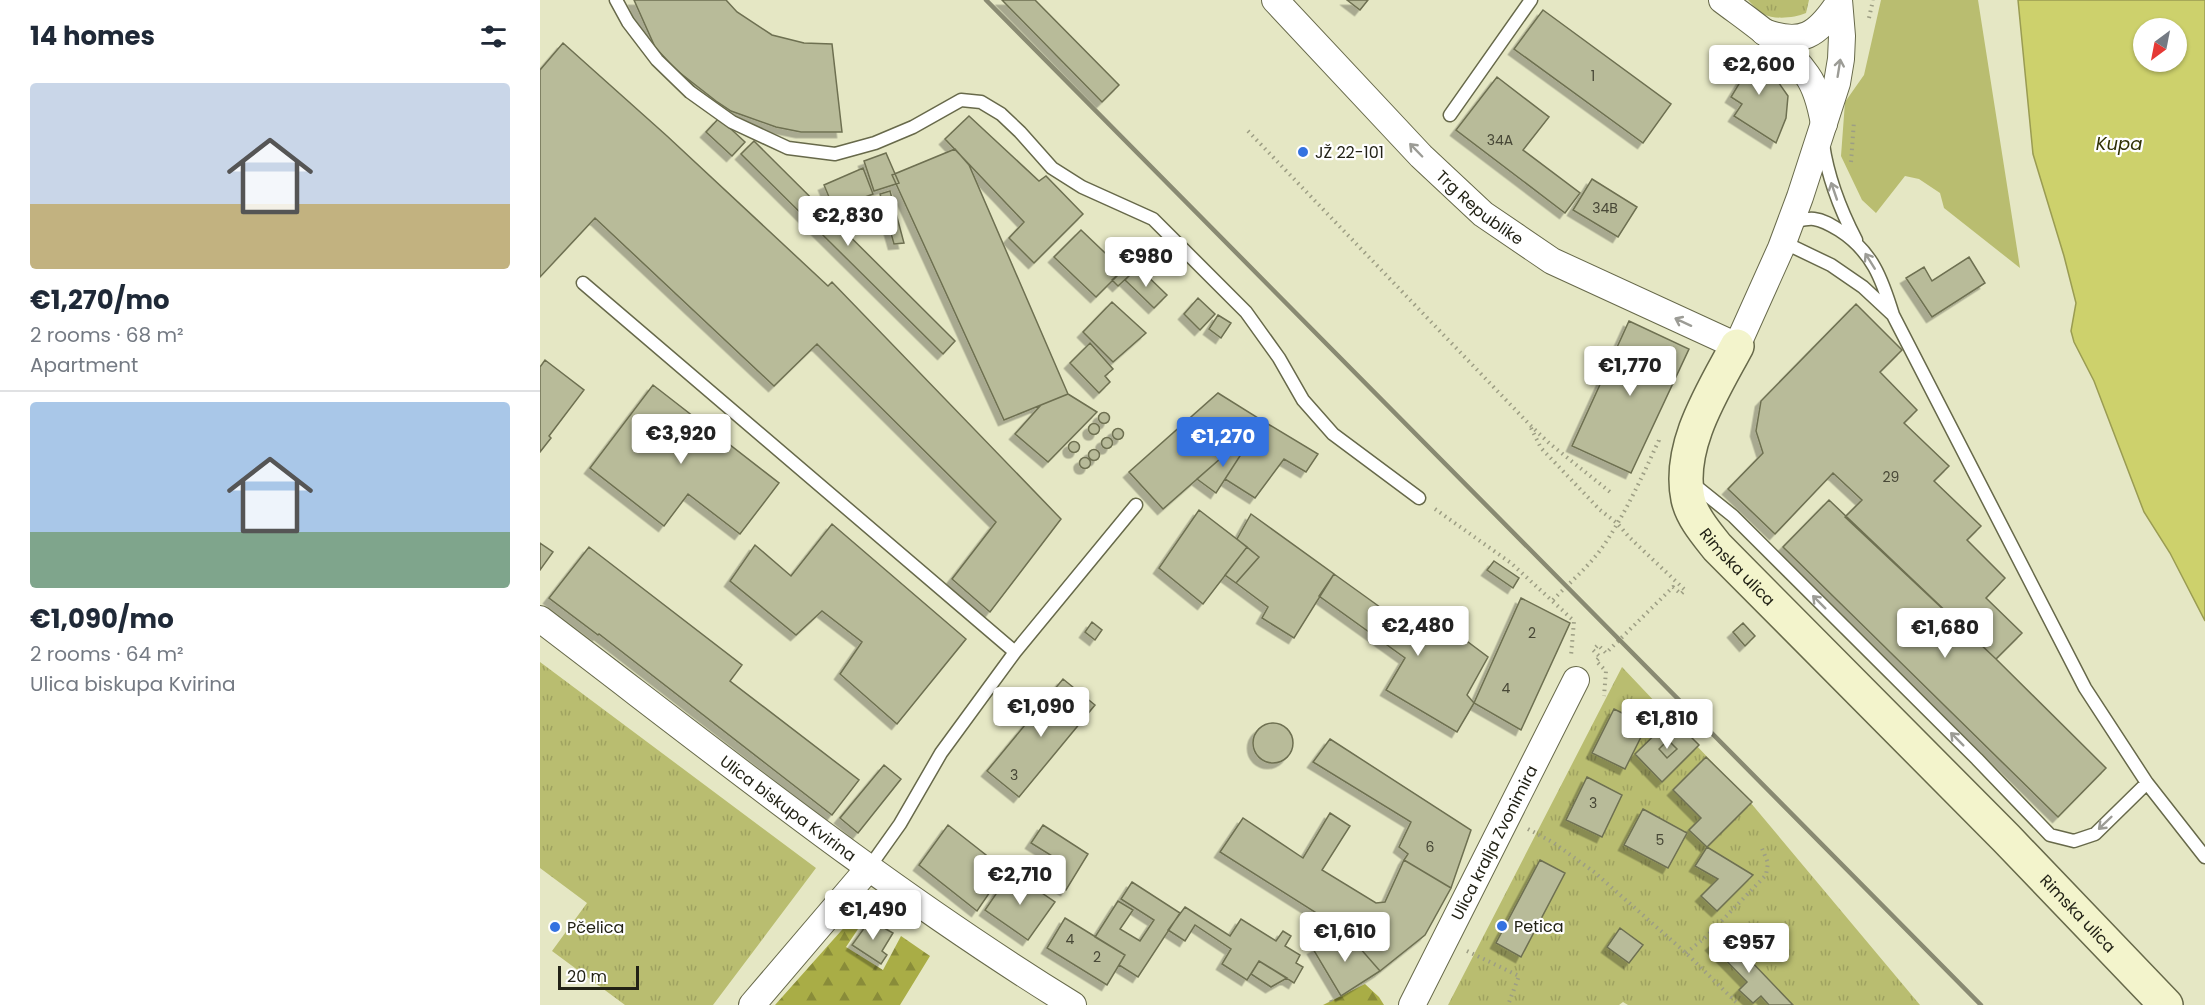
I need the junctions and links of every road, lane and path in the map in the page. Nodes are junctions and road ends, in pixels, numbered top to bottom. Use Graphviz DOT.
graph roads {
  1 [pos="616,0"];
  2 [pos="1275,0"];
  3 [pos="1532,0"];
  4 [pos="1722,0"];
  5 [pos="1839,2"];
  6 [pos="1762,31"];
  7 [pos="1450,115"];
  8 [pos="1823,128"];
  9 [pos="1248,131"];
  10 [pos="1787,232"];
  11 [pos="1858,244"];
  12 [pos="583,283"];
  13 [pos="1893,315"];
  14 [pos="1737,346"];
  15 [pos="1530,425"];
  16 [pos="1660,439"];
  17 [pos="1686,477"];
  18 [pos="1610,492"];
  19 [pos="1419,498"];
  20 [pos="1136,505"];
  21 [pos="1617,523"];
  22 [pos="1553,600"];
  23 [pos="540,619"];
  24 [pos="1015,652"];
  25 [pos="1576,680"];
  26 [pos="1604,696"];
  27 [pos="2148,783"];
  28 [pos="1506,818"];
  29 [pos="1761,846"];
  30 [pos="2205,857"];
  31 [pos="868,869"];
  32 [pos="1445,940"];
  33 [pos="1686,953"];
  34 [pos="752,1005"];
  35 [pos="1073,1005"];
  36 [pos="1412,1005"];
  37 [pos="1508,1005"];
  38 [pos="1739,1005"];
  39 [pos="2166,1005"];
  1 -- 19 [label="lane"];
  14 -- 2 [label="street, Trg Republike, one-way"];
  3 -- 7 [label="lane"];
  4 -- 6 [label="street"];
  5 -- 6 [label="street"];
  8 -- 5 [label="street, Rimska ulica, one-way"];
  6 -- 8 [label="street"];
  8 -- 10 [label="street, Rimska ulica"];
  11 -- 8 [label="lane, one-way"];
  9 -- 15 [label="path"];
  10 -- 11 [label="lane"];
  10 -- 13 [label="lane"];
  10 -- 14 [label="street, Rimska ulica"];
  13 -- 11 [label="lane, one-way"];
  12 -- 24 [label="lane"];
  13 -- 27 [label="lane"];
  14 -- 17 [label="main road, Rimska ulica"];
  15 -- 18 [label="path"];
  15 -- 21 [label="path"];
  16 -- 21 [label="path"];
  27 -- 17 [label="lane, one-way"];
  17 -- 39 [label="main road, Rimska ulica"];
  19 -- 22 [label="path"];
  20 -- 24 [label="lane"];
  21 -- 22 [label="path"];
  21 -- 26 [label="path"];
  22 -- 25 [label="path"];
  23 -- 31 [label="street, Ulica biskupa Kvirina"];
  24 -- 31 [label="lane"];
  25 -- 28 [label="street, Ulica kralja Zvonimira"];
  27 -- 30 [label="lane"];
  28 -- 32 [label="street, Ulica kralja Zvonimira"];
  28 -- 33 [label="path"];
  29 -- 33 [label="path"];
  31 -- 34 [label="street"];
  31 -- 35 [label="street, Ulica biskupa Kvirina"];
  32 -- 36 [label="street, Ulica kralja Zvonimira"];
  32 -- 37 [label="path"];
  33 -- 38 [label="path"];
}
